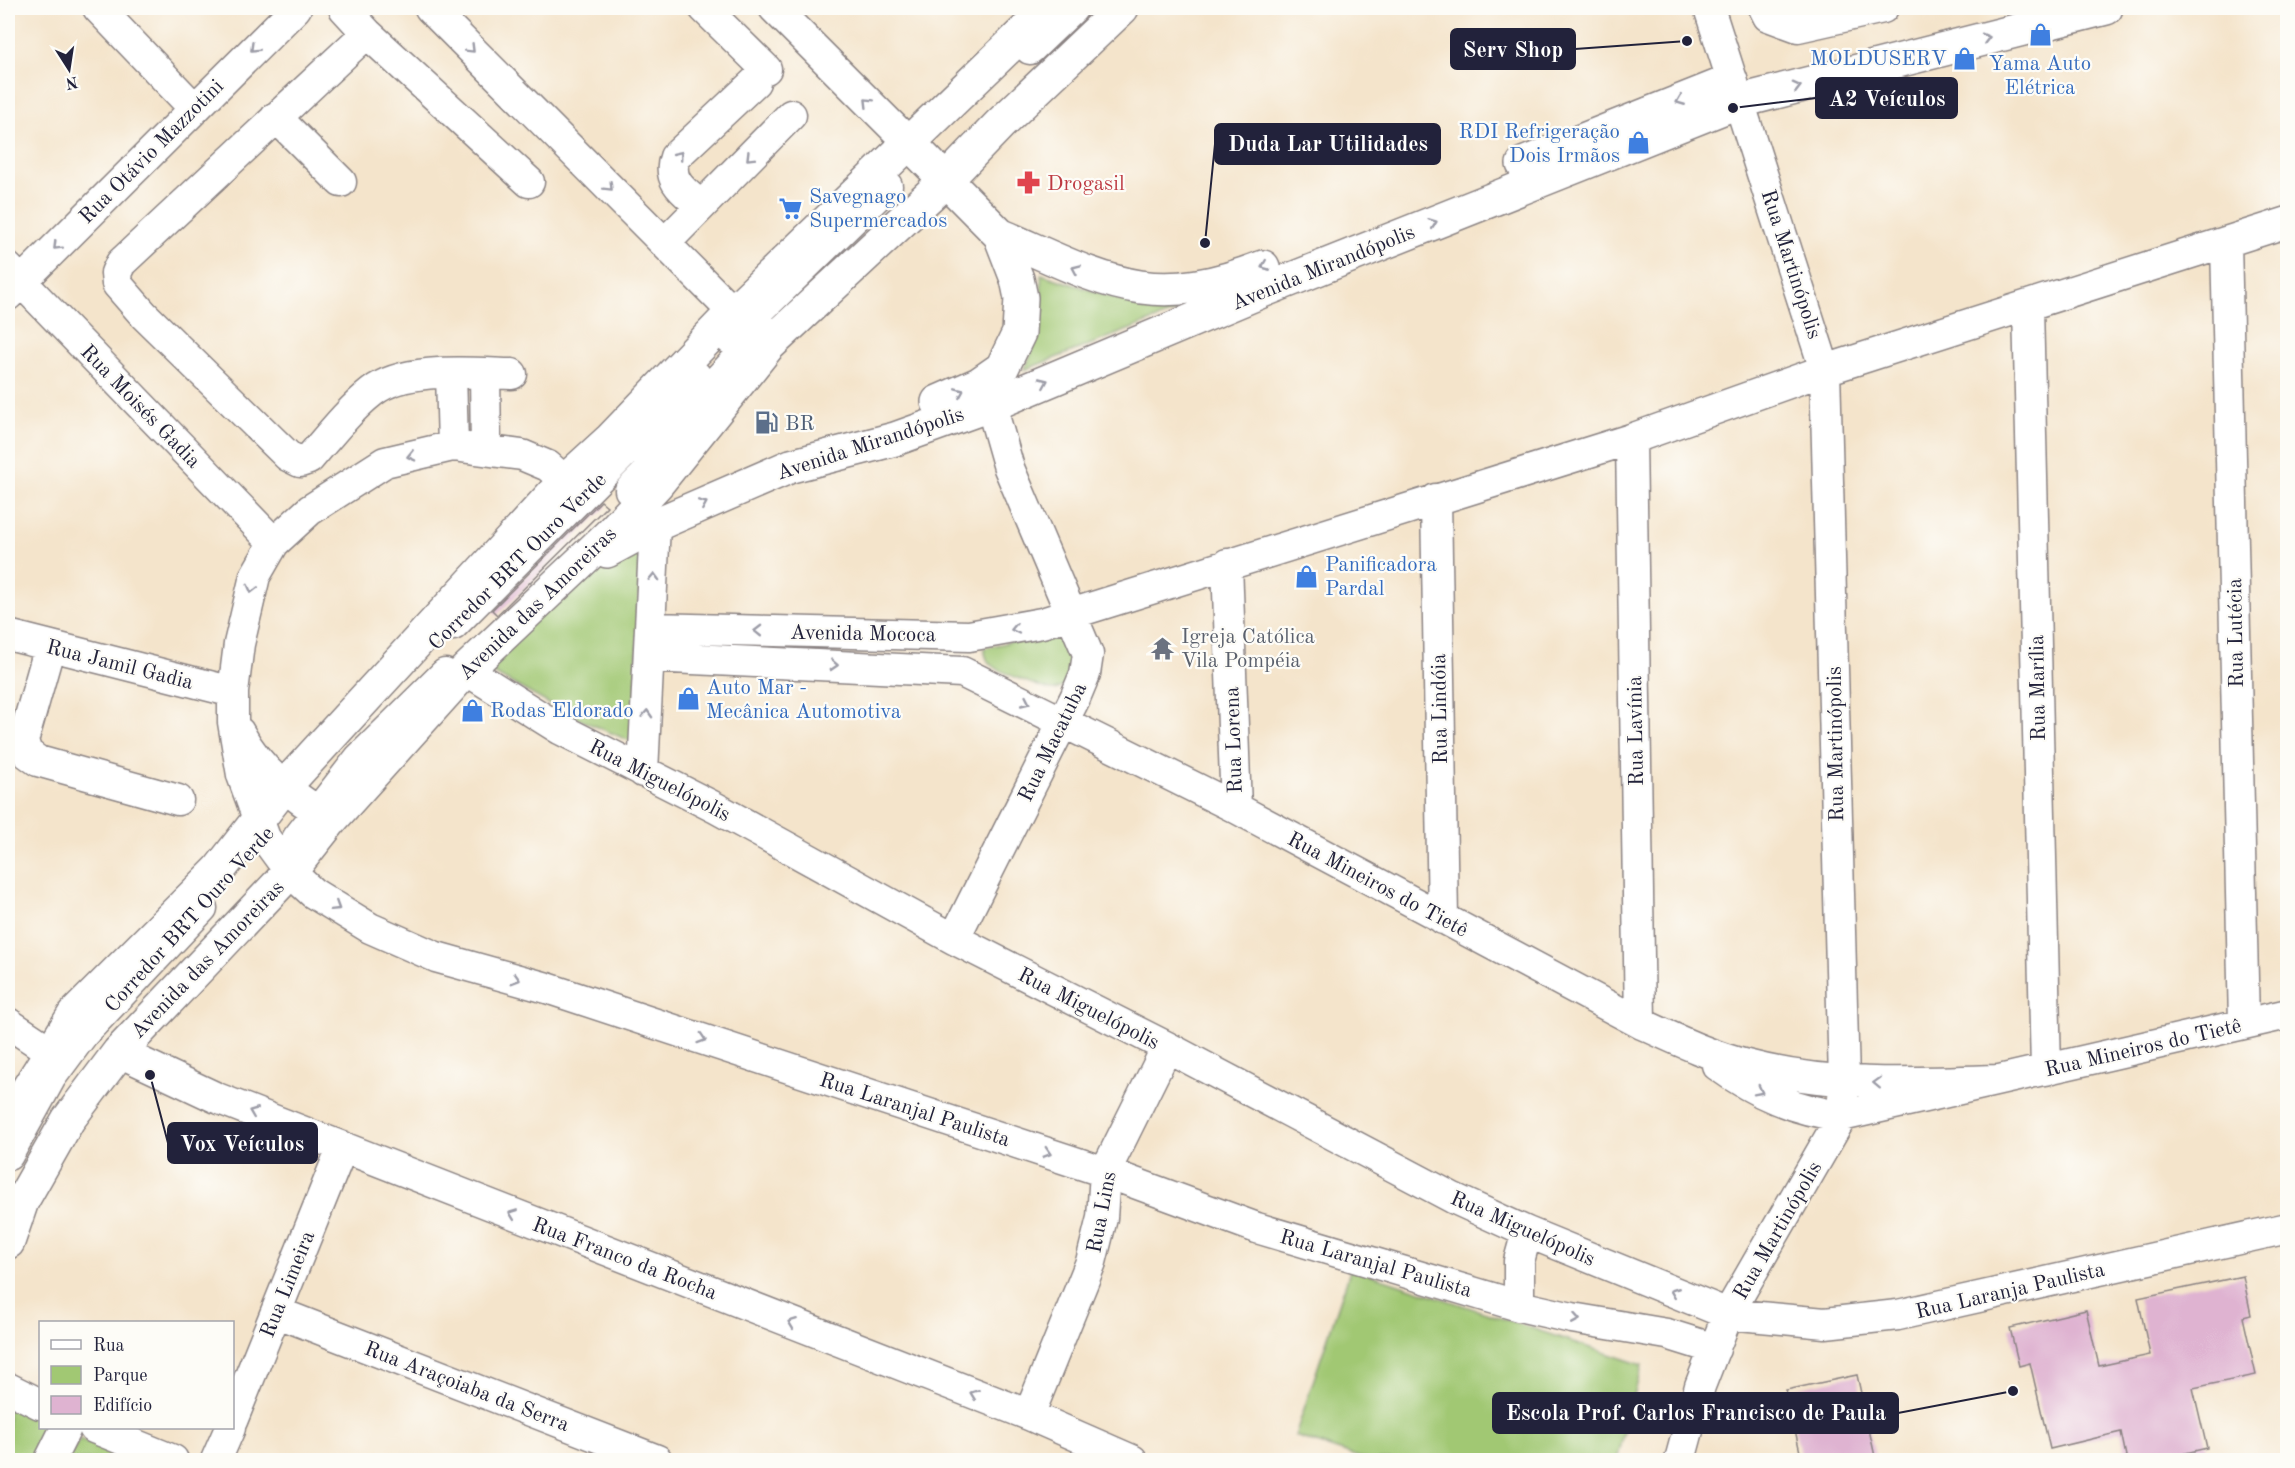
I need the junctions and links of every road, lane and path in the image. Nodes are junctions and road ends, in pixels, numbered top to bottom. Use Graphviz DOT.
graph roads {
  1 [pos="98,8"];
  2 [pos="296,8"];
  3 [pos="344,8"];
  4 [pos="430,8"];
  5 [pos="704,8"];
  6 [pos="774,8"];
  7 [pos="1049,8"];
  8 [pos="1073,8"];
  9 [pos="1104,8"];
  10 [pos="1122,8"];
  11 [pos="1709,8"];
  12 [pos="1883,8"];
  13 [pos="2018,8"];
  14 [pos="2106,8"];
  15 [pos="1766,12"];
  16 [pos="367,33"];
  17 [pos="1737,90"];
  18 [pos="194,107"];
  19 [pos="792,115"];
  20 [pos="276,117"];
  21 [pos="927,162"];
  22 [pos="341,182"];
  23 [pos="529,182"];
  24 [pos="698,204"];
  25 [pos="2288,222"];
  26 [pos="1000,235"];
  27 [pos="663,241"];
  28 [pos="2226,242"];
  29 [pos="12,282"];
  30 [pos="2028,307"];
  31 [pos="733,312"];
  32 [pos="1002,368"];
  33 [pos="1825,370"];
  34 [pos="451,373"];
  35 [pos="998,402"];
  36 [pos="1630,440"];
  37 [pos="453,446"];
  38 [pos="486,449"];
  39 [pos="791,466"];
  40 [pos="565,481"];
  41 [pos="1436,499"];
  42 [pos="655,525"];
  43 [pos="274,543"];
  44 [pos="1227,564"];
  45 [pos="560,582"];
  46 [pos="1072,614"];
  47 [pos="8,635"];
  48 [pos="969,636"];
  49 [pos="651,642"];
  50 [pos="50,646"];
  51 [pos="466,670"];
  52 [pos="963,672"];
  53 [pos="233,692"];
  54 [pos="1063,720"];
  55 [pos="233,722"];
  56 [pos="643,772"];
  57 [pos="178,800"];
  58 [pos="307,804"];
  59 [pos="1236,808"];
  60 [pos="273,848"];
  61 [pos="1443,919"];
  62 [pos="954,939"];
  63 [pos="2288,1014"];
  64 [pos="8,1023"];
  65 [pos="1640,1023"];
  66 [pos="2244,1023"];
  67 [pos="1167,1047"];
  68 [pos="1693,1047"];
  69 [pos="50,1051"];
  70 [pos="119,1052"];
  71 [pos="2046,1070"];
  72 [pos="1998,1080"];
  73 [pos="1844,1081"];
  74 [pos="1842,1116"];
  75 [pos="8,1121"];
  76 [pos="342,1148"];
  77 [pos="8,1155"];
  78 [pos="1105,1172"];
  79 [pos="8,1196"];
  80 [pos="2288,1228"];
  81 [pos="1527,1232"];
  82 [pos="8,1242"];
  83 [pos="1519,1306"];
  84 [pos="276,1312"];
  85 [pos="1728,1314"];
  86 [pos="1715,1349"];
  87 [pos="8,1388"];
  88 [pos="39,1404"];
  89 [pos="1029,1415"];
  90 [pos="234,1416"];
  91 [pos="66,1429"];
  92 [pos="96,1429"];
  93 [pos="230,1429"];
  94 [pos="50,1461"];
  95 [pos="173,1461"];
  96 [pos="216,1461"];
  97 [pos="657,1461"];
  98 [pos="1132,1461"];
  99 [pos="1680,1461"];
  1 -- 18 [label="street"];
  2 -- 18 [label="street, Rua Otávio Mazzotini, one-way"];
  3 -- 16 [label="street"];
  4 -- 27 [label="street, one-way"];
  24 -- 5 [label="street, one-way"];
  21 -- 6 [label="street, one-way"];
  7 -- 21 [label="main road, Avenida das Amoreiras"];
  8 -- 21 [label="street, Corredor BRT Ouro Verde"];
  9 -- 21 [label="street, Corredor BRT Ouro Verde"];
  10 -- 21 [label="main road, Avenida das Amoreiras"];
  11 -- 17 [label="street, Rua Martinópolis"];
  12 -- 15 [label="street"];
  13 -- 17 [label="main road, Avenida Mirandópolis"];
  17 -- 14 [label="main road, Avenida Mirandópolis, one-way"];
  16 -- 20 [label="street"];
  16 -- 23 [label="street"];
  17 -- 26 [label="main road, Avenida Mirandópolis, one-way"];
  17 -- 33 [label="street, Rua Martinópolis"];
  35 -- 17 [label="main road, Avenida Mirandópolis, one-way"];
  18 -- 29 [label="street, Rua Otávio Mazzotini, one-way"];
  19 -- 24 [label="street, one-way"];
  20 -- 22 [label="street"];
  20 -- 34 [label="street"];
  21 -- 26 [label="main road"];
  21 -- 31 [label="main road, Avenida das Amoreiras"];
  21 -- 45 [label="main road, Avenida das Amoreiras"];
  21 -- 58 [label="street, Corredor BRT Ouro Verde"];
  24 -- 27 [label="street"];
  25 -- 28 [label="street, Avenida Mococa"];
  26 -- 32 [label="main road"];
  27 -- 31 [label="street"];
  28 -- 30 [label="street, Avenida Mococa"];
  28 -- 66 [label="street, Rua Lutécia"];
  29 -- 43 [label="street, Rua Moisés Gadia"];
  30 -- 33 [label="street, Avenida Mococa"];
  30 -- 71 [label="street, Rua Marília"];
  31 -- 40 [label="main road, Avenida das Amoreiras"];
  32 -- 35 [label="street, Rua Macatuba"];
  39 -- 32 [label="main road, one-way"];
  33 -- 36 [label="street, Avenida Mococa"];
  33 -- 73 [label="street, Rua Martinópolis"];
  34 -- 37 [label="street"];
  34 -- 38 [label="street"];
  35 -- 39 [label="main road, Avenida Mirandópolis"];
  35 -- 46 [label="street, Rua Macatuba"];
  36 -- 41 [label="street, Avenida Mococa"];
  36 -- 65 [label="street, Rua Lavínia"];
  37 -- 38 [label="street"];
  37 -- 43 [label="street, one-way"];
  38 -- 40 [label="street"];
  42 -- 39 [label="main road, Avenida Mirandópolis, one-way"];
  40 -- 58 [label="main road, Avenida das Amoreiras"];
  41 -- 44 [label="street, Avenida Mococa"];
  41 -- 61 [label="street, Rua Lindóia"];
  42 -- 45 [label="main road, Avenida Mirandópolis"];
  49 -- 42 [label="street, one-way"];
  43 -- 53 [label="street, one-way"];
  44 -- 46 [label="street, Avenida Mococa"];
  44 -- 59 [label="street, Rua Lorena"];
  45 -- 51 [label="main road, Avenida das Amoreiras"];
  46 -- 48 [label="street, Avenida Mococa, one-way"];
  46 -- 54 [label="street, Rua Macatuba"];
  47 -- 50 [label="street, Rua Jamil Gadia"];
  48 -- 49 [label="street, Avenida Mococa, one-way"];
  48 -- 52 [label="street"];
  49 -- 52 [label="street, Avenida Mococa, one-way"];
  56 -- 49 [label="street, one-way"];
  50 -- 53 [label="street, Rua Jamil Gadia"];
  50 -- 57 [label="street"];
  51 -- 56 [label="street, Rua Miguelópolis"];
  51 -- 58 [label="main road, Avenida das Amoreiras"];
  52 -- 54 [label="street, Avenida Mococa, one-way"];
  53 -- 55 [label="street"];
  54 -- 59 [label="street, Rua Mineiros do Tietê"];
  54 -- 62 [label="street, Rua Macatuba"];
  55 -- 58 [label="street"];
  55 -- 60 [label="street"];
  56 -- 62 [label="street, Rua Miguelópolis"];
  58 -- 60 [label="main road, Avenida das Amoreiras"];
  58 -- 60 [label="main road, Avenida das Amoreiras"];
  59 -- 61 [label="street, Rua Mineiros do Tietê"];
  60 -- 69 [label="main road, Avenida das Amoreiras"];
  60 -- 70 [label="main road, Avenida das Amoreiras"];
  60 -- 77 [label="street, Corredor BRT Ouro Verde"];
  60 -- 78 [label="street, Rua Laranjal Paulista, one-way"];
  60 -- 79 [label="street, Corredor BRT Ouro Verde"];
  61 -- 65 [label="street, Rua Mineiros do Tietê"];
  62 -- 67 [label="street, Rua Miguelópolis"];
  63 -- 66 [label="street, Rua Mineiros do Tietê"];
  64 -- 69 [label="street"];
  65 -- 68 [label="street, Rua Mineiros do Tietê"];
  66 -- 71 [label="street, Rua Mineiros do Tietê"];
  67 -- 78 [label="street, Rua Lins"];
  67 -- 81 [label="street, Rua Miguelópolis"];
  68 -- 73 [label="street, Rua Mineiros do Tietê"];
  68 -- 74 [label="street, Rua Mineiros do Tietê, one-way"];
  69 -- 75 [label="main road, Avenida das Amoreiras"];
  76 -- 70 [label="street, Rua Franco da Rocha, one-way"];
  70 -- 82 [label="main road, Avenida das Amoreiras"];
  71 -- 72 [label="street, Rua Mineiros do Tietê"];
  72 -- 73 [label="street, Rua Mineiros do Tietê, one-way"];
  72 -- 74 [label="street, Rua Mineiros do Tietê"];
  73 -- 74 [label="street, Rua Martinópolis"];
  74 -- 85 [label="street, Rua Martinópolis"];
  76 -- 84 [label="street, Rua Limeira"];
  89 -- 76 [label="street, Rua Franco da Rocha, one-way"];
  78 -- 83 [label="street, Rua Laranjal Paulista"];
  78 -- 89 [label="street, Rua Lins"];
  80 -- 85 [label="street, Rua Laranja Paulista"];
  81 -- 83 [label="street"];
  85 -- 81 [label="street, Rua Miguelópolis, one-way"];
  83 -- 86 [label="street, Rua Laranjal Paulista, one-way"];
  84 -- 90 [label="street, Rua Limeira"];
  84 -- 97 [label="street, Rua Araçoiaba da Serra"];
  85 -- 86 [label="street, Rua Martinópolis"];
  86 -- 99 [label="street, Rua Martinópolis"];
  87 -- 88 [label="street"];
  89 -- 98 [label="street, Rua Franco da Rocha"];
  91 -- 94 [label="street"];
  92 -- 95 [label="street"];
  93 -- 96 [label="street"];
}
